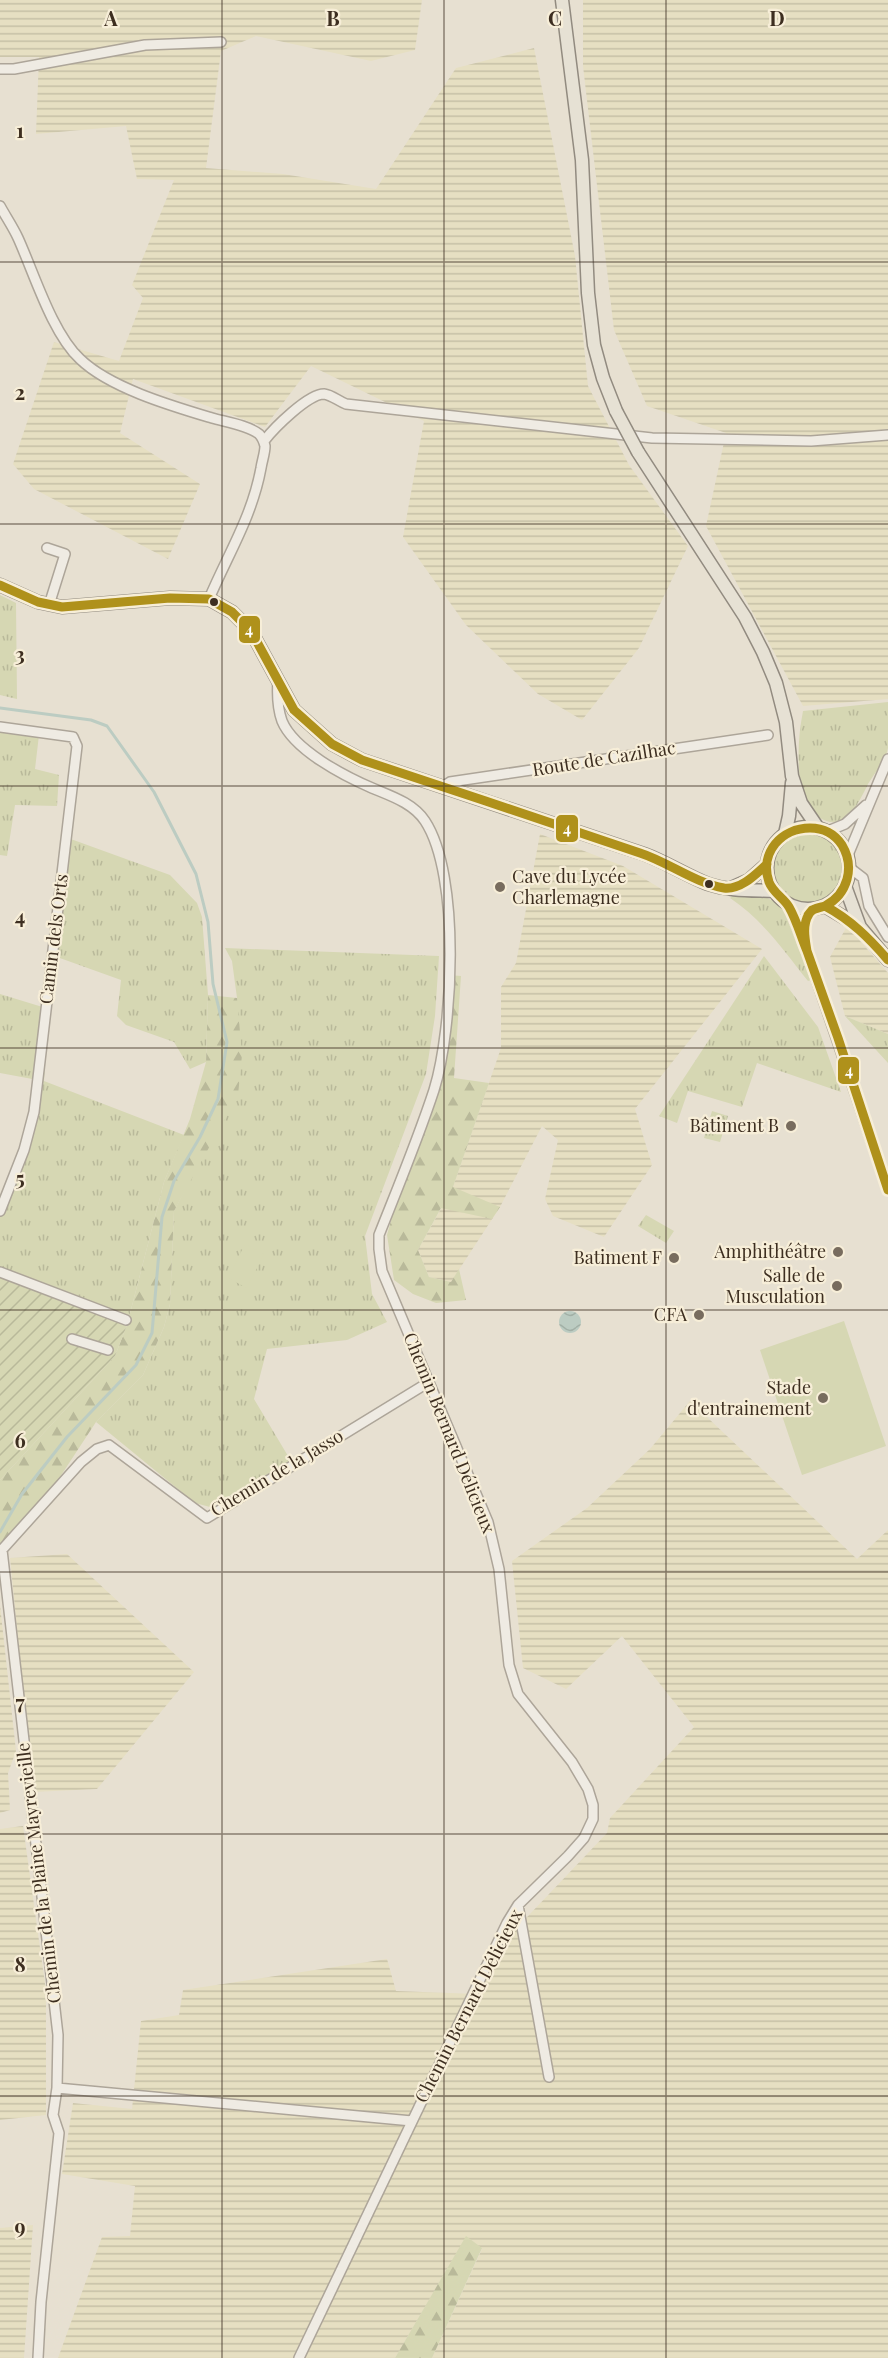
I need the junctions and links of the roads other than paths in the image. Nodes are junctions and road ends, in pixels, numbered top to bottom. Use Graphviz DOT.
graph roads {
  1 [pos="562,0"];
  2 [pos="220,42"];
  3 [pos="0,69"];
  4 [pos="0,206"];
  5 [pos="888,435"];
  6 [pos="264,441"];
  7 [pos="47,548"];
  8 [pos="0,585"];
  9 [pos="209,599"];
  10 [pos="49,604"];
  11 [pos="278,680"];
  12 [pos="0,727"];
  13 [pos="768,735"];
  14 [pos="888,759"];
  15 [pos="792,776"];
  16 [pos="442,787"];
  17 [pos="868,803"];
  18 [pos="823,829"];
  19 [pos="785,834"];
  20 [pos="849,861"];
  21 [pos="767,864"];
  22 [pos="845,886"];
  23 [pos="729,889"];
  24 [pos="774,891"];
  25 [pos="788,904"];
  26 [pos="825,906"];
  27 [pos="812,910"];
  28 [pos="860,927"];
  29 [pos="888,937"];
  30 [pos="807,952"];
  31 [pos="888,960"];
  32 [pos="888,1190"];
  33 [pos="0,1211"];
  34 [pos="0,1272"];
  35 [pos="126,1320"];
  36 [pos="72,1339"];
  37 [pos="108,1350"];
  38 [pos="429,1382"];
  39 [pos="1,1551"];
  40 [pos="518,1905"];
  41 [pos="549,2077"];
  42 [pos="57,2088"];
  43 [pos="412,2121"];
  44 [pos="38,2358"];
  45 [pos="299,2358"];
  1 -- 15 [label="main road, bridge"];
  2 -- 3 [label="street"];
  4 -- 6 [label="street"];
  5 -- 6 [label="street"];
  6 -- 9 [label="street"];
  7 -- 10 [label="street"];
  8 -- 10 [label="main road"];
  9 -- 10 [label="main road"];
  9 -- 11 [label="main road"];
  11 -- 16 [label="main road"];
  11 -- 38 [label="street, Chemin Bernard Délicieux"];
  12 -- 33 [label="street, Camin dels Orts"];
  13 -- 16 [label="street, Route de Cazilhac"];
  14 -- 17 [label="street"];
  15 -- 18 [label="main road"];
  15 -- 19 [label="main road"];
  16 -- 23 [label="main road"];
  17 -- 18 [label="street"];
  17 -- 20 [label="street"];
  18 -- 19 [label="main road"];
  18 -- 20 [label="main road"];
  19 -- 21 [label="main road"];
  20 -- 22 [label="main road"];
  20 -- 29 [label="street"];
  21 -- 23 [label="main road"];
  21 -- 24 [label="main road"];
  22 -- 26 [label="main road"];
  22 -- 28 [label="main road"];
  23 -- 24 [label="main road"];
  24 -- 25 [label="main road"];
  25 -- 27 [label="main road"];
  25 -- 30 [label="street"];
  26 -- 27 [label="main road"];
  26 -- 28 [label="main road"];
  27 -- 30 [label="street"];
  28 -- 31 [label="main road"];
  30 -- 32 [label="street"];
  34 -- 35 [label="street"];
  36 -- 37 [label="street"];
  38 -- 39 [label="street, Chemin de la Jasso"];
  38 -- 40 [label="street, Chemin Bernard Délicieux"];
  39 -- 42 [label="street, Chemin de la Plaine Mayrevieille"];
  40 -- 41 [label="street"];
  40 -- 43 [label="street, Chemin Bernard Délicieux"];
  42 -- 43 [label="street"];
  42 -- 44 [label="street, Chemin de la Plaine Mayrevieille"];
  43 -- 45 [label="street, Chemin Bernard Délicieux"];
}
